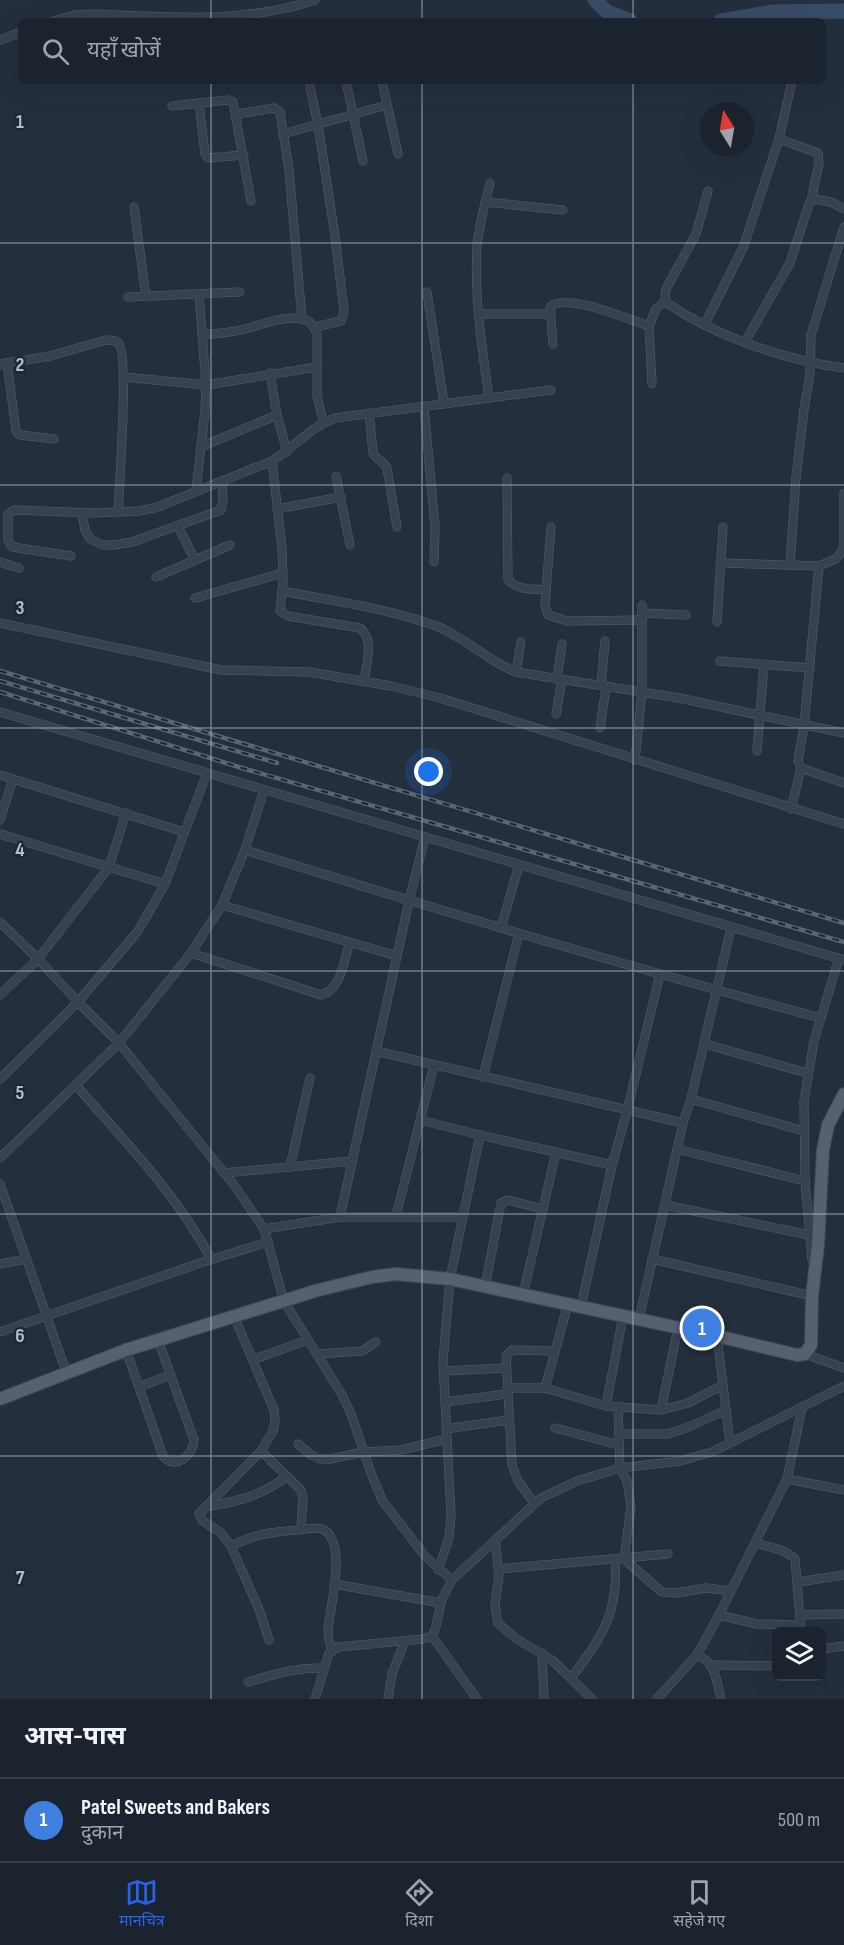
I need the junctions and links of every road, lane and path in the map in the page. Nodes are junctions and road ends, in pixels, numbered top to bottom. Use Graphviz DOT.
graph roads {
  1 [pos="315,0"];
  2 [pos="63,18"];
  3 [pos="18,33"];
  4 [pos="0,40"];
  5 [pos="383,84"];
  6 [pos="791,84"];
  7 [pos="347,86"];
  8 [pos="310,87"];
  9 [pos="199,104"];
  10 [pos="387,105"];
  11 [pos="172,106"];
  12 [pos="237,114"];
  13 [pos="354,114"];
  14 [pos="318,125"];
  15 [pos="283,134"];
  16 [pos="779,139"];
  17 [pos="398,154"];
  18 [pos="244,155"];
  19 [pos="363,161"];
  20 [pos="490,183"];
  21 [pos="708,191"];
  22 [pos="251,201"];
  23 [pos="811,201"];
  24 [pos="485,202"];
  25 [pos="134,207"];
  26 [pos="844,209"];
  27 [pos="563,210"];
  28 [pos="844,227"];
  29 [pos="240,292"];
  30 [pos="427,292"];
  31 [pos="199,294"];
  32 [pos="128,297"];
  33 [pos="146,297"];
  34 [pos="666,300"];
  35 [pos="478,314"];
  36 [pos="550,314"];
  37 [pos="302,319"];
  38 [pos="705,324"];
  39 [pos="315,327"];
  40 [pos="649,327"];
  41 [pos="202,335"];
  42 [pos="745,342"];
  43 [pos="553,344"];
  44 [pos="3,363"];
  45 [pos="810,364"];
  46 [pos="317,367"];
  47 [pos="844,368"];
  48 [pos="270,374"];
  49 [pos="123,377"];
  50 [pos="652,384"];
  51 [pos="206,385"];
  52 [pos="550,390"];
  53 [pos="489,398"];
  54 [pos="444,404"];
  55 [pos="424,407"];
  56 [pos="369,413"];
  57 [pos="277,415"];
  58 [pos="323,422"];
  59 [pos="54,439"];
  60 [pos="203,446"];
  61 [pos="286,452"];
  62 [pos="272,461"];
  63 [pos="336,477"];
  64 [pos="507,478"];
  65 [pos="222,481"];
  66 [pos="196,490"];
  67 [pos="844,493"];
  68 [pos="341,497"];
  69 [pos="278,509"];
  70 [pos="82,513"];
  71 [pos="118,513"];
  72 [pos="178,526"];
  73 [pos="397,527"];
  74 [pos="551,527"];
  75 [pos="723,527"];
  76 [pos="230,545"];
  77 [pos="350,545"];
  78 [pos="844,550"];
  79 [pos="71,556"];
  80 [pos="195,560"];
  81 [pos="0,562"];
  82 [pos="434,562"];
  83 [pos="720,563"];
  84 [pos="790,565"];
  85 [pos="819,566"];
  86 [pos="19,568"];
  87 [pos="283,573"];
  88 [pos="156,577"];
  89 [pos="546,590"];
  90 [pos="282,591"];
  91 [pos="195,598"];
  92 [pos="642,613"];
  93 [pos="686,615"];
  94 [pos="717,622"];
  95 [pos="0,623"];
  96 [pos="605,641"];
  97 [pos="521,642"];
  98 [pos="562,644"];
  99 [pos="720,661"];
  100 [pos="764,664"];
  101 [pos="810,668"];
  102 [pos="516,672"];
  103 [pos="559,680"];
  104 [pos="364,681"];
  105 [pos="603,686"];
  106 [pos="642,692"];
  107 [pos="0,712"];
  108 [pos="556,714"];
  109 [pos="760,715"];
  110 [pos="804,726"];
  111 [pos="600,728"];
  112 [pos="844,733"];
  113 [pos="757,751"];
  114 [pos="634,760"];
  115 [pos="801,768"];
  116 [pos="207,773"];
  117 [pos="0,775"];
  118 [pos="13,779"];
  119 [pos="844,783"];
  120 [pos="264,790"];
  121 [pos="790,809"];
  122 [pos="126,813"];
  123 [pos="0,820"];
  124 [pos="844,824"];
  125 [pos="184,832"];
  126 [pos="0,834"];
  127 [pos="425,837"];
  128 [pos="245,850"];
  129 [pos="519,865"];
  130 [pos="109,867"];
  131 [pos="165,884"];
  132 [pos="409,901"];
  133 [pos="222,905"];
  134 [pos="0,922"];
  135 [pos="501,927"];
  136 [pos="731,928"];
  137 [pos="519,933"];
  138 [pos="350,942"];
  139 [pos="191,953"];
  140 [pos="397,956"];
  141 [pos="38,959"];
  142 [pos="842,959"];
  143 [pos="660,974"];
  144 [pos="717,991"];
  145 [pos="0,995"];
  146 [pos="78,1002"];
  147 [pos="821,1018"];
  148 [pos="119,1043"];
  149 [pos="705,1044"];
  150 [pos="376,1051"];
  151 [pos="434,1065"];
  152 [pos="807,1073"];
  153 [pos="483,1077"];
  154 [pos="309,1078"];
  155 [pos="0,1079"];
  156 [pos="76,1085"];
  157 [pos="844,1094"];
  158 [pos="691,1100"];
  159 [pos="627,1111"];
  160 [pos="420,1120"];
  161 [pos="683,1123"];
  162 [pos="804,1131"];
  163 [pos="480,1136"];
  164 [pos="677,1149"];
  165 [pos="556,1152"];
  166 [pos="0,1158"];
  167 [pos="352,1161"];
  168 [pos="612,1165"];
  169 [pos="290,1167"];
  170 [pos="224,1173"];
  171 [pos="805,1181"];
  172 [pos="0,1184"];
  173 [pos="664,1205"];
  174 [pos="543,1209"];
  175 [pos="396,1216"];
  176 [pos="340,1217"];
  177 [pos="462,1217"];
  178 [pos="264,1229"];
  179 [pos="809,1235"];
  180 [pos="268,1242"];
  181 [pos="26,1259"];
  182 [pos="211,1259"];
  183 [pos="652,1259"];
  184 [pos="0,1264"];
  185 [pos="815,1274"];
  186 [pos="450,1279"];
  187 [pos="485,1287"];
  188 [pos="523,1295"];
  189 [pos="812,1296"];
  190 [pos="284,1301"];
  191 [pos="568,1304"];
  192 [pos="581,1307"];
  193 [pos="234,1316"];
  194 [pos="623,1316"];
  195 [pos="47,1317"];
  196 [pos="639,1319"];
  197 [pos="678,1328"];
  198 [pos="0,1332"];
  199 [pos="717,1336"];
  200 [pos="308,1340"];
  201 [pos="158,1341"];
  202 [pos="376,1342"];
  203 [pos="126,1350"];
  204 [pos="555,1351"];
  205 [pos="316,1354"];
  206 [pos="805,1354"];
  207 [pos="252,1360"];
  208 [pos="506,1368"];
  209 [pos="844,1368"];
  210 [pos="444,1371"];
  211 [pos="68,1374"];
  212 [pos="170,1375"];
  213 [pos="723,1385"];
  214 [pos="139,1386"];
  215 [pos="844,1386"];
  216 [pos="545,1388"];
  217 [pos="507,1391"];
  218 [pos="0,1399"];
  219 [pos="445,1402"];
  220 [pos="606,1406"];
  221 [pos="618,1408"];
  222 [pos="802,1408"];
  223 [pos="662,1410"];
  224 [pos="726,1410"];
  225 [pos="508,1420"];
  226 [pos="555,1428"];
  227 [pos="446,1429"];
  228 [pos="619,1434"];
  229 [pos="447,1440"];
  230 [pos="730,1443"];
  231 [pos="298,1444"];
  232 [pos="619,1445"];
  233 [pos="261,1451"];
  234 [pos="363,1452"];
  235 [pos="620,1468"];
  236 [pos="287,1476"];
  237 [pos="787,1479"];
  238 [pos="844,1490"];
  239 [pos="534,1503"];
  240 [pos="204,1507"];
  241 [pos="301,1529"];
  242 [pos="495,1540"];
  243 [pos="755,1543"];
  244 [pos="231,1546"];
  245 [pos="668,1554"];
  246 [pos="620,1559"];
  247 [pos="498,1569"];
  248 [pos="438,1570"];
  249 [pos="844,1575"];
  250 [pos="452,1580"];
  251 [pos="798,1582"];
  252 [pos="334,1584"];
  253 [pos="731,1591"];
  254 [pos="441,1604"];
  255 [pos="844,1614"];
  256 [pos="719,1615"];
  257 [pos="800,1615"];
  258 [pos="790,1627"];
  259 [pos="801,1627"];
  260 [pos="432,1636"];
  261 [pos="269,1640"];
  262 [pos="405,1641"];
  263 [pos="844,1646"];
  264 [pos="826,1648"];
  265 [pos="332,1650"];
  266 [pos="542,1653"];
  267 [pos="697,1655"];
  268 [pos="711,1665"];
  269 [pos="772,1666"];
  270 [pos="325,1668"];
  271 [pos="571,1678"];
  272 [pos="248,1682"];
  273 [pos="315,1699"];
  274 [pos="388,1699"];
  275 [pos="477,1699"];
  276 [pos="544,1699"];
  277 [pos="592,1699"];
  278 [pos="657,1699"];
  279 [pos="721,1699"];
  1 -- 2 [label="street"];
  3 -- 4 [label="street"];
  5 -- 10 [label="street"];
  6 -- 16 [label="street"];
  7 -- 13 [label="street"];
  8 -- 14 [label="street"];
  9 -- 11 [label="street"];
  9 -- 12 [label="street"];
  9 -- 18 [label="street"];
  10 -- 13 [label="street"];
  10 -- 17 [label="street"];
  12 -- 15 [label="street"];
  12 -- 18 [label="street"];
  13 -- 14 [label="street"];
  13 -- 19 [label="street"];
  14 -- 15 [label="street"];
  14 -- 39 [label="street"];
  15 -- 37 [label="street"];
  16 -- 23 [label="street"];
  16 -- 38 [label="street"];
  18 -- 22 [label="street"];
  20 -- 24 [label="street"];
  21 -- 34 [label="street"];
  23 -- 26 [label="street"];
  23 -- 42 [label="street"];
  24 -- 27 [label="street"];
  24 -- 35 [label="street"];
  25 -- 33 [label="street"];
  28 -- 45 [label="street"];
  29 -- 31 [label="street"];
  30 -- 54 [label="street"];
  31 -- 33 [label="street"];
  31 -- 41 [label="street"];
  32 -- 33 [label="street"];
  34 -- 38 [label="street"];
  34 -- 40 [label="street"];
  35 -- 36 [label="street"];
  35 -- 53 [label="street"];
  36 -- 40 [label="street"];
  36 -- 43 [label="street"];
  37 -- 39 [label="street"];
  37 -- 41 [label="street"];
  38 -- 42 [label="street"];
  39 -- 46 [label="street"];
  40 -- 50 [label="street"];
  41 -- 51 [label="street"];
  42 -- 45 [label="street"];
  44 -- 49 [label="street"];
  44 -- 59 [label="street"];
  45 -- 47 [label="street"];
  45 -- 84 [label="street"];
  46 -- 48 [label="street"];
  46 -- 58 [label="street"];
  48 -- 51 [label="street"];
  48 -- 57 [label="street"];
  49 -- 51 [label="street"];
  49 -- 71 [label="street"];
  51 -- 60 [label="street"];
  52 -- 53 [label="street"];
  53 -- 54 [label="street"];
  54 -- 55 [label="street"];
  55 -- 56 [label="street"];
  55 -- 82 [label="street"];
  56 -- 58 [label="street"];
  56 -- 73 [label="street"];
  57 -- 60 [label="street"];
  57 -- 61 [label="street"];
  58 -- 61 [label="street"];
  60 -- 66 [label="street"];
  61 -- 62 [label="street"];
  62 -- 65 [label="street"];
  62 -- 69 [label="street"];
  63 -- 68 [label="street"];
  64 -- 89 [label="street"];
  65 -- 66 [label="street"];
  65 -- 72 [label="street"];
  66 -- 71 [label="street"];
  67 -- 78 [label="street"];
  68 -- 69 [label="street"];
  68 -- 77 [label="street"];
  69 -- 87 [label="street"];
  70 -- 71 [label="street"];
  70 -- 72 [label="street"];
  70 -- 79 [label="street"];
  72 -- 80 [label="street"];
  74 -- 89 [label="street"];
  75 -- 83 [label="street"];
  76 -- 80 [label="street"];
  78 -- 85 [label="street"];
  80 -- 88 [label="street"];
  81 -- 86 [label="street"];
  83 -- 84 [label="street"];
  83 -- 94 [label="street"];
  84 -- 85 [label="street"];
  85 -- 101 [label="street"];
  87 -- 90 [label="street"];
  87 -- 91 [label="street"];
  89 -- 92 [label="street"];
  90 -- 102 [label="street"];
  90 -- 104 [label="street"];
  92 -- 93 [label="street"];
  92 -- 106 [label="street"];
  95 -- 104 [label="street"];
  96 -- 105 [label="street"];
  97 -- 102 [label="street"];
  98 -- 103 [label="street"];
  99 -- 100 [label="street"];
  100 -- 101 [label="street"];
  100 -- 109 [label="street"];
  101 -- 110 [label="street"];
  102 -- 103 [label="street"];
  103 -- 105 [label="street"];
  103 -- 108 [label="street"];
  104 -- 114 [label="street"];
  105 -- 106 [label="street"];
  105 -- 111 [label="street"];
  106 -- 109 [label="street"];
  106 -- 114 [label="street"];
  107 -- 116 [label="street"];
  109 -- 110 [label="street"];
  109 -- 113 [label="street"];
  110 -- 112 [label="street"];
  110 -- 115 [label="street"];
  114 -- 121 [label="street"];
  115 -- 119 [label="street"];
  115 -- 121 [label="street"];
  116 -- 120 [label="street"];
  116 -- 125 [label="street"];
  117 -- 118 [label="street"];
  118 -- 122 [label="street"];
  118 -- 123 [label="street"];
  120 -- 127 [label="street"];
  120 -- 128 [label="street"];
  121 -- 124 [label="street"];
  122 -- 125 [label="street"];
  122 -- 130 [label="street"];
  125 -- 131 [label="street"];
  126 -- 130 [label="street"];
  127 -- 129 [label="street"];
  127 -- 132 [label="street"];
  128 -- 132 [label="street"];
  128 -- 133 [label="street"];
  129 -- 135 [label="street"];
  129 -- 136 [label="street"];
  130 -- 131 [label="street"];
  130 -- 141 [label="street"];
  131 -- 146 [label="street"];
  132 -- 135 [label="street"];
  132 -- 140 [label="street"];
  133 -- 138 [label="street"];
  133 -- 139 [label="street"];
  134 -- 141 [label="street"];
  135 -- 137 [label="street"];
  136 -- 142 [label="street"];
  136 -- 144 [label="street"];
  137 -- 143 [label="street"];
  137 -- 153 [label="street"];
  138 -- 139 [label="street"];
  138 -- 140 [label="street"];
  139 -- 148 [label="street"];
  140 -- 150 [label="street"];
  141 -- 145 [label="street"];
  141 -- 146 [label="street"];
  142 -- 147 [label="street"];
  143 -- 144 [label="street"];
  143 -- 159 [label="street"];
  144 -- 147 [label="street"];
  144 -- 149 [label="street"];
  146 -- 148 [label="street"];
  146 -- 155 [label="street"];
  147 -- 152 [label="street"];
  148 -- 156 [label="street"];
  148 -- 170 [label="street"];
  149 -- 152 [label="street"];
  149 -- 158 [label="street"];
  150 -- 151 [label="street"];
  150 -- 167 [label="street"];
  151 -- 153 [label="street"];
  151 -- 160 [label="street"];
  152 -- 162 [label="street"];
  153 -- 159 [label="street"];
  154 -- 169 [label="street"];
  156 -- 166 [label="street"];
  156 -- 182 [label="street"];
  157 -- 185 [label="main road"];
  158 -- 161 [label="street"];
  158 -- 162 [label="street"];
  159 -- 161 [label="street"];
  159 -- 168 [label="street"];
  160 -- 163 [label="street"];
  160 -- 175 [label="street"];
  161 -- 164 [label="street"];
  162 -- 171 [label="street"];
  163 -- 165 [label="street"];
  163 -- 177 [label="street"];
  164 -- 171 [label="street"];
  164 -- 173 [label="street"];
  165 -- 168 [label="street"];
  165 -- 174 [label="street"];
  167 -- 169 [label="street"];
  167 -- 176 [label="street"];
  168 -- 192 [label="street"];
  169 -- 170 [label="street"];
  170 -- 178 [label="street"];
  171 -- 179 [label="street"];
  172 -- 181 [label="street"];
  173 -- 179 [label="street"];
  173 -- 183 [label="street"];
  174 -- 187 [label="street"];
  174 -- 188 [label="street"];
  175 -- 176 [label="street"];
  175 -- 177 [label="street"];
  176 -- 178 [label="street"];
  177 -- 186 [label="street"];
  178 -- 180 [label="street"];
  179 -- 185 [label="street"];
  180 -- 182 [label="street"];
  180 -- 190 [label="street"];
  181 -- 184 [label="street"];
  181 -- 195 [label="street"];
  182 -- 195 [label="street"];
  183 -- 189 [label="street"];
  183 -- 196 [label="street"];
  185 -- 189 [label="main road"];
  186 -- 187 [label="main road"];
  186 -- 190 [label="main road"];
  186 -- 210 [label="street"];
  187 -- 188 [label="main road"];
  188 -- 191 [label="main road"];
  189 -- 206 [label="main road"];
  190 -- 193 [label="main road"];
  190 -- 200 [label="street"];
  191 -- 192 [label="main road"];
  191 -- 204 [label="street"];
  192 -- 194 [label="main road"];
  193 -- 201 [label="main road"];
  193 -- 207 [label="street"];
  194 -- 196 [label="main road"];
  194 -- 220 [label="street"];
  195 -- 198 [label="street"];
  195 -- 211 [label="street"];
  196 -- 197 [label="main road"];
  197 -- 199 [label="main road"];
  197 -- 223 [label="street"];
  199 -- 206 [label="main road"];
  199 -- 213 [label="street"];
  200 -- 205 [label="street"];
  200 -- 207 [label="street"];
  201 -- 203 [label="main road"];
  201 -- 212 [label="street"];
  202 -- 205 [label="street"];
  203 -- 211 [label="main road"];
  203 -- 214 [label="street"];
  204 -- 208 [label="street"];
  204 -- 216 [label="street"];
  205 -- 234 [label="street"];
  206 -- 209 [label="street"];
  207 -- 233 [label="street"];
  208 -- 210 [label="street"];
  208 -- 217 [label="street"];
  210 -- 219 [label="street"];
  211 -- 218 [label="main road"];
  212 -- 214 [label="street"];
  212 -- 214 [label="street"];
  213 -- 223 [label="street"];
  213 -- 224 [label="street"];
  215 -- 222 [label="street"];
  216 -- 217 [label="street"];
  216 -- 220 [label="street"];
  217 -- 219 [label="street"];
  217 -- 225 [label="street"];
  219 -- 227 [label="street"];
  220 -- 221 [label="street"];
  221 -- 223 [label="street"];
  221 -- 228 [label="street"];
  222 -- 230 [label="street"];
  222 -- 237 [label="street"];
  224 -- 228 [label="street"];
  224 -- 230 [label="street"];
  225 -- 227 [label="street"];
  225 -- 239 [label="street"];
  226 -- 232 [label="street"];
  227 -- 229 [label="street"];
  228 -- 232 [label="street"];
  229 -- 234 [label="street"];
  229 -- 248 [label="street"];
  230 -- 235 [label="street"];
  231 -- 234 [label="street"];
  232 -- 235 [label="street"];
  233 -- 236 [label="street"];
  233 -- 240 [label="street"];
  234 -- 248 [label="street"];
  235 -- 239 [label="street"];
  235 -- 246 [label="street"];
  236 -- 240 [label="street"];
  236 -- 241 [label="street"];
  237 -- 238 [label="street"];
  237 -- 243 [label="street"];
  239 -- 242 [label="street"];
  240 -- 244 [label="street"];
  241 -- 244 [label="street"];
  241 -- 252 [label="street"];
  242 -- 247 [label="street"];
  242 -- 250 [label="street"];
  243 -- 251 [label="street"];
  243 -- 253 [label="street"];
  244 -- 261 [label="street"];
  245 -- 246 [label="street"];
  246 -- 247 [label="street"];
  246 -- 253 [label="street"];
  246 -- 271 [label="street"];
  247 -- 266 [label="street"];
  248 -- 250 [label="street"];
  249 -- 251 [label="street"];
  250 -- 254 [label="street"];
  251 -- 257 [label="street"];
  252 -- 254 [label="street"];
  252 -- 265 [label="street"];
  253 -- 256 [label="street"];
  254 -- 260 [label="street"];
  255 -- 257 [label="street"];
  256 -- 258 [label="street"];
  256 -- 267 [label="street"];
  257 -- 259 [label="street"];
  260 -- 262 [label="street"];
  260 -- 275 [label="street"];
  262 -- 265 [label="street"];
  262 -- 274 [label="street"];
  263 -- 264 [label="street"];
  265 -- 270 [label="street"];
  266 -- 271 [label="street"];
  266 -- 276 [label="street"];
  267 -- 268 [label="street"];
  267 -- 278 [label="street"];
  268 -- 269 [label="street"];
  268 -- 279 [label="street"];
  270 -- 272 [label="street"];
  270 -- 273 [label="street"];
  271 -- 277 [label="street"];
}
